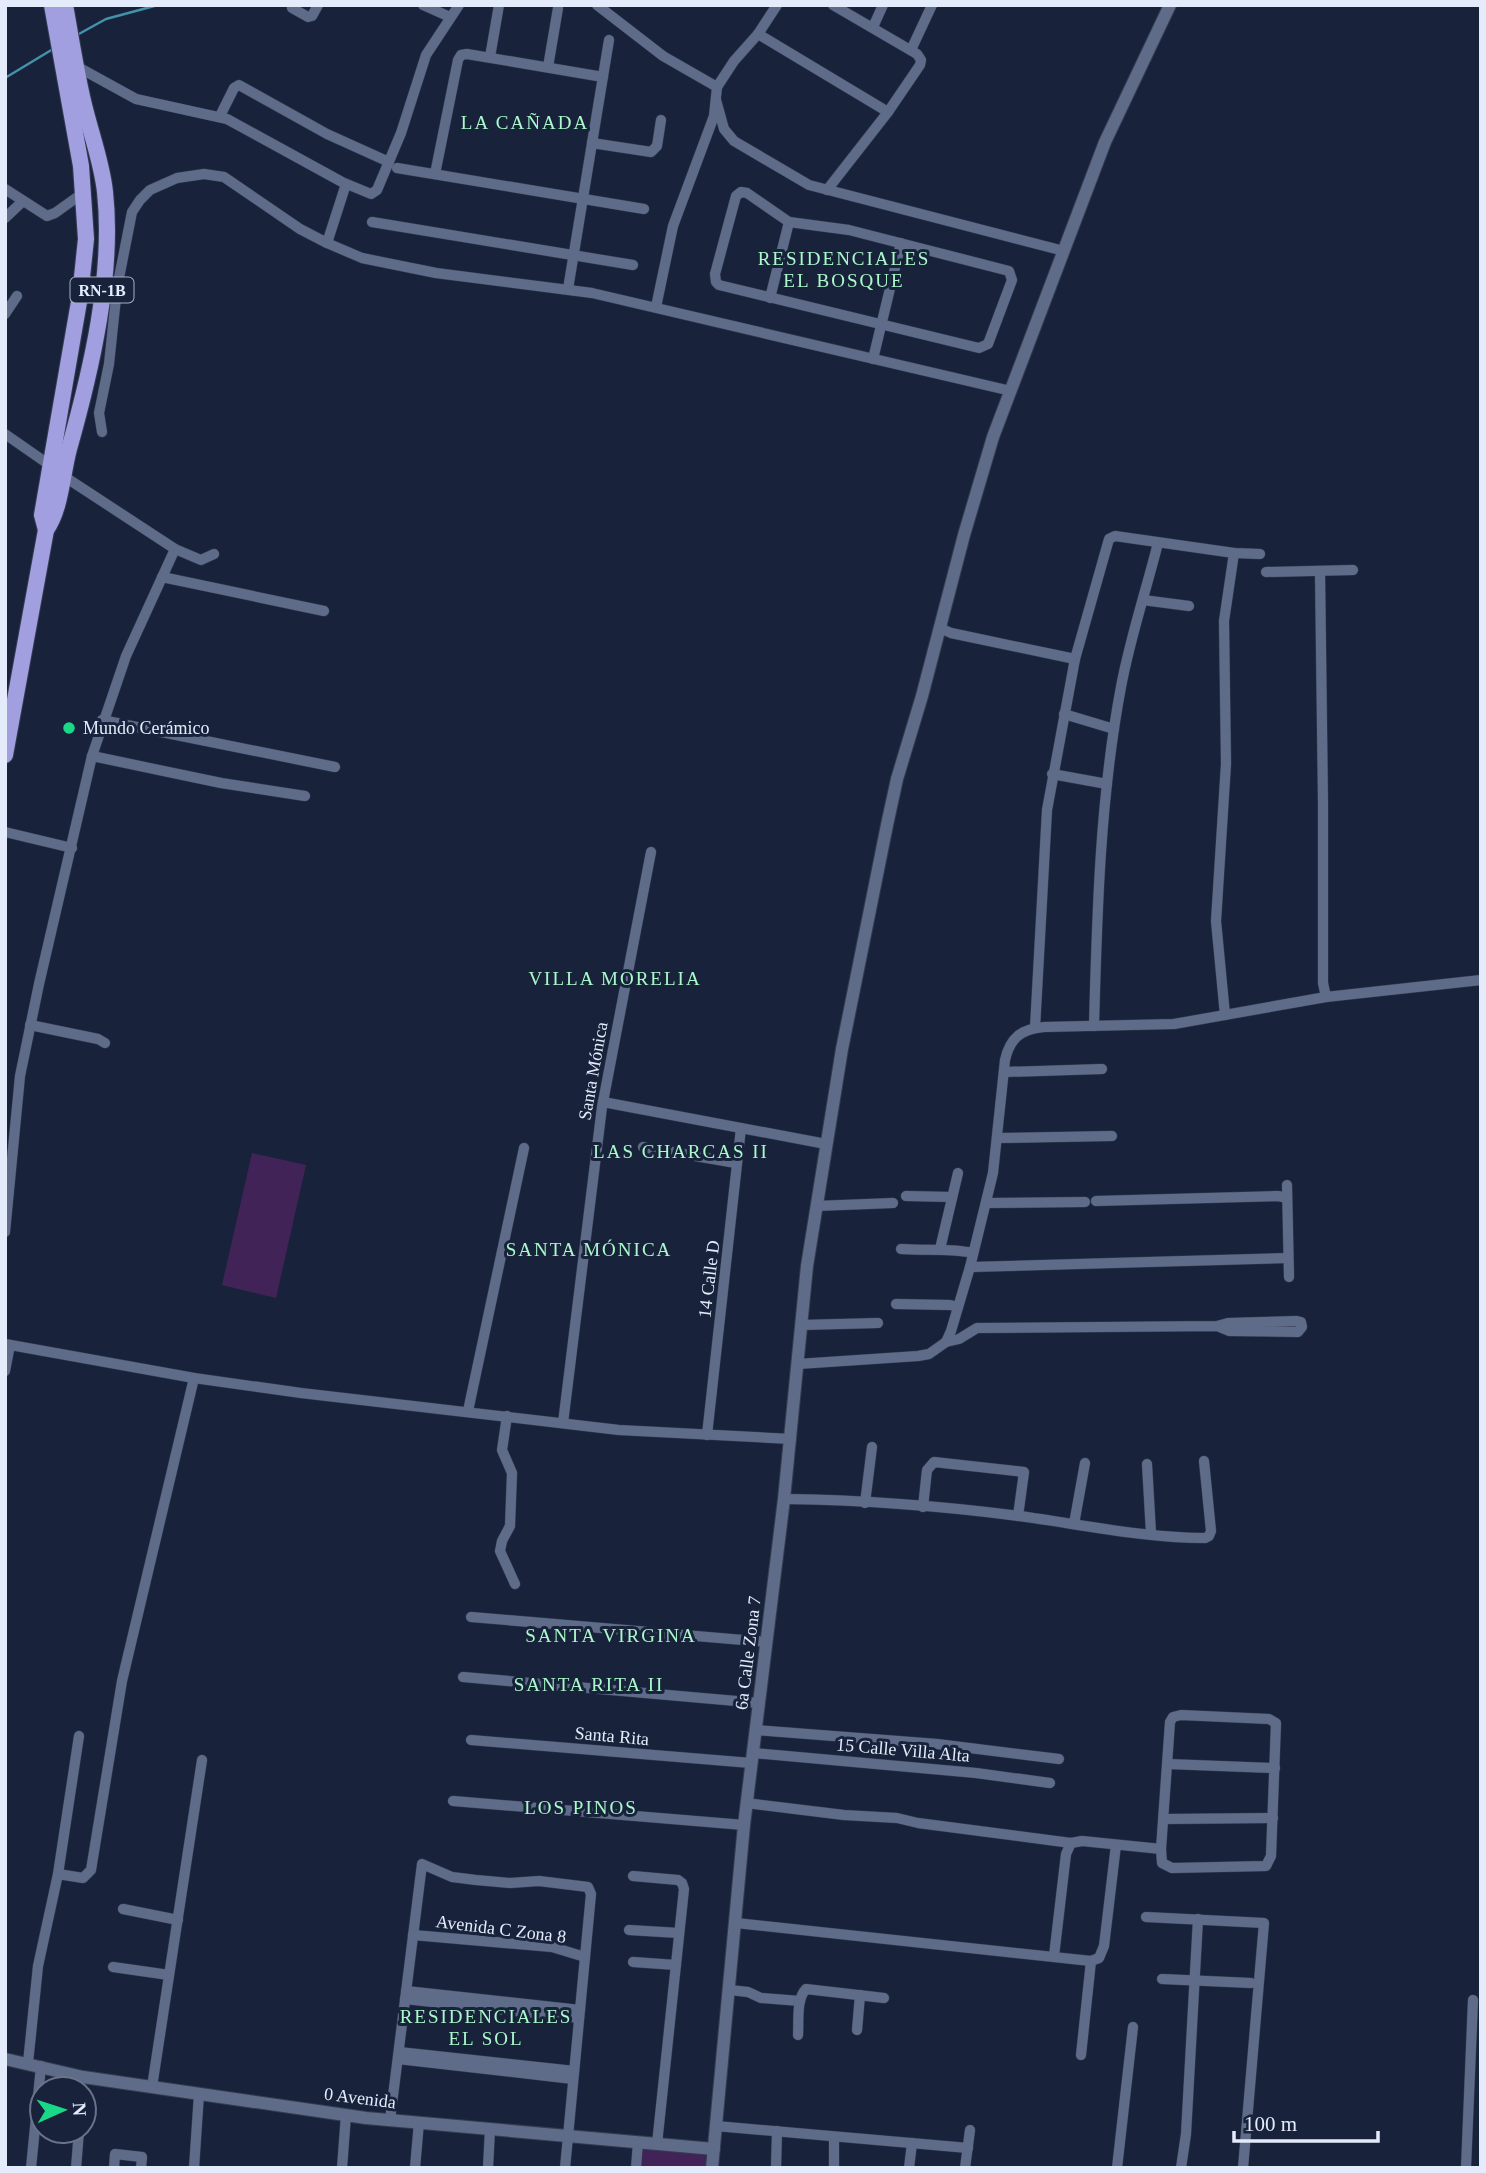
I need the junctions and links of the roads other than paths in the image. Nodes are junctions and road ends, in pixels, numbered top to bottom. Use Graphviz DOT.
graph roads {
  1 [pos="52,5"];
  2 [pos="65,5"];
  3 [pos="318,5"];
  4 [pos="423,5"];
  5 [pos="459,5"];
  6 [pos="499,5"];
  7 [pos="597,5"];
  8 [pos="777,5"];
  9 [pos="833,5"];
  10 [pos="883,5"];
  11 [pos="932,5"];
  12 [pos="1170,5"];
  13 [pos="292,8"];
  14 [pos="558,8"];
  15 [pos="450,17"];
  16 [pos="873,27"];
  17 [pos="758,34"];
  18 [pos="609,40"];
  19 [pos="65,43"];
  20 [pos="911,50"];
  21 [pos="490,57"];
  22 [pos="76,66"];
  23 [pos="548,67"];
  24 [pos="603,77"];
  25 [pos="717,87"];
  26 [pos="716,100"];
  27 [pos="888,112"];
  28 [pos="220,116"];
  29 [pos="661,120"];
  30 [pos="592,143"];
  31 [pos="393,165"];
  32 [pos="435,174"];
  33 [pos="346,184"];
  34 [pos="5,190"];
  35 [pos="827,190"];
  36 [pos="83,193"];
  37 [pos="583,199"];
  38 [pos="23,201"];
  39 [pos="644,209"];
  40 [pos="5,218"];
  41 [pos="372,222"];
  42 [pos="789,222"];
  43 [pos="327,243"];
  44 [pos="901,243"];
  45 [pos="1064,251"];
  46 [pos="574,255"];
  47 [pos="632,265"];
  48 [pos="568,289"];
  49 [pos="17,296"];
  50 [pos="770,298"];
  51 [pos="656,307"];
  52 [pos="5,314"];
  53 [pos="881,325"];
  54 [pos="873,359"];
  55 [pos="1011,391"];
  56 [pos="99,413"];
  57 [pos="79,414"];
  58 [pos="102,432"];
  59 [pos="5,434"];
  60 [pos="57,471"];
  61 [pos="1158,543"];
  62 [pos="175,549"];
  63 [pos="1234,552"];
  64 [pos="214,554"];
  65 [pos="1259,554"];
  66 [pos="1353,570"];
  67 [pos="1320,571"];
  68 [pos="1266,572"];
  69 [pos="162,577"];
  70 [pos="1143,600"];
  71 [pos="1189,606"];
  72 [pos="324,611"];
  73 [pos="940,628"];
  74 [pos="1075,659"];
  75 [pos="1064,714"];
  76 [pos="102,720"];
  77 [pos="1114,729"];
  78 [pos="5,755"];
  79 [pos="92,756"];
  80 [pos="335,767"];
  81 [pos="1052,774"];
  82 [pos="1107,784"];
  83 [pos="306,796"];
  84 [pos="5,832"];
  85 [pos="72,848"];
  86 [pos="650,852"];
  87 [pos="1481,980"];
  88 [pos="1326,997"];
  89 [pos="1225,1015"];
  90 [pos="30,1025"];
  91 [pos="1094,1026"];
  92 [pos="1035,1028"];
  93 [pos="105,1043"];
  94 [pos="1102,1069"];
  95 [pos="1004,1072"];
  96 [pos="603,1102"];
  97 [pos="741,1128"];
  98 [pos="1112,1136"];
  99 [pos="997,1138"];
  100 [pos="825,1144"];
  101 [pos="643,1147"];
  102 [pos="524,1148"];
  103 [pos="736,1163"];
  104 [pos="958,1173"];
  105 [pos="1287,1185"];
  106 [pos="906,1196"];
  107 [pos="952,1197"];
  108 [pos="1287,1198"];
  109 [pos="1096,1201"];
  110 [pos="1085,1202"];
  111 [pos="893,1203"];
  112 [pos="986,1203"];
  113 [pos="816,1206"];
  114 [pos="5,1232"];
  115 [pos="901,1249"];
  116 [pos="940,1249"];
  117 [pos="973,1253"];
  118 [pos="1288,1258"];
  119 [pos="970,1266"];
  120 [pos="1289,1277"];
  121 [pos="895,1304"];
  122 [pos="958,1307"];
  123 [pos="878,1323"];
  124 [pos="802,1325"];
  125 [pos="1217,1326"];
  126 [pos="946,1342"];
  127 [pos="8,1345"];
  128 [pos="798,1364"];
  129 [pos="5,1371"];
  130 [pos="194,1378"];
  131 [pos="468,1411"];
  132 [pos="507,1416"];
  133 [pos="563,1423"];
  134 [pos="707,1435"];
  135 [pos="791,1439"];
  136 [pos="872,1447"];
  137 [pos="1204,1461"];
  138 [pos="1085,1463"];
  139 [pos="1147,1464"];
  140 [pos="784,1499"];
  141 [pos="865,1503"];
  142 [pos="923,1507"];
  143 [pos="1018,1516"];
  144 [pos="1074,1524"];
  145 [pos="1151,1533"];
  146 [pos="514,1584"];
  147 [pos="471,1617"];
  148 [pos="767,1642"];
  149 [pos="463,1678"];
  150 [pos="759,1703"];
  151 [pos="756,1730"];
  152 [pos="79,1736"];
  153 [pos="471,1740"];
  154 [pos="752,1758"];
  155 [pos="1059,1759"];
  156 [pos="202,1760"];
  157 [pos="1168,1763"];
  158 [pos="1275,1768"];
  159 [pos="1050,1783"];
  160 [pos="453,1801"];
  161 [pos="746,1803"];
  162 [pos="1273,1818"];
  163 [pos="1164,1819"];
  164 [pos="744,1825"];
  165 [pos="1071,1843"];
  166 [pos="1116,1845"];
  167 [pos="1161,1849"];
  168 [pos="58,1874"];
  169 [pos="633,1876"];
  170 [pos="124,1909"];
  171 [pos="1146,1917"];
  172 [pos="1198,1919"];
  173 [pos="178,1920"];
  174 [pos="736,1923"];
  175 [pos="629,1930"];
  176 [pos="679,1933"];
  177 [pos="414,1935"];
  178 [pos="1054,1956"];
  179 [pos="585,1957"];
  180 [pos="1091,1961"];
  181 [pos="633,1962"];
  182 [pos="676,1965"];
  183 [pos="113,1967"];
  184 [pos="170,1975"];
  185 [pos="1162,1979"];
  186 [pos="1195,1980"];
  187 [pos="1251,1983"];
  188 [pos="730,1990"];
  189 [pos="406,1995"];
  190 [pos="860,1995"];
  191 [pos="884,1998"];
  192 [pos="1473,2000"];
  193 [pos="800,2001"];
  194 [pos="579,2014"];
  195 [pos="1133,2027"];
  196 [pos="857,2030"];
  197 [pos="798,2035"];
  198 [pos="1080,2054"];
  199 [pos="398,2056"];
  200 [pos="5,2059"];
  201 [pos="34,2065"];
  202 [pos="61,2075"];
  203 [pos="573,2075"];
  204 [pos="98,2084"];
  205 [pos="152,2087"];
  206 [pos="199,2094"];
  207 [pos="346,2115"];
  208 [pos="390,2120"];
  209 [pos="419,2122"];
  210 [pos="716,2126"];
  211 [pos="491,2129"];
  212 [pos="970,2130"];
  213 [pos="777,2131"];
  214 [pos="567,2136"];
  215 [pos="834,2137"];
  216 [pos="638,2142"];
  217 [pos="912,2143"];
  218 [pos="657,2144"];
  219 [pos="78,2145"];
  220 [pos="968,2148"];
  221 [pos="714,2149"];
  222 [pos="141,2162"];
  223 [pos="31,2168"];
  224 [pos="76,2168"];
  225 [pos="114,2168"];
  226 [pos="194,2168"];
  227 [pos="342,2168"];
  228 [pos="415,2168"];
  229 [pos="488,2168"];
  230 [pos="565,2168"];
  231 [pos="636,2168"];
  232 [pos="712,2168"];
  233 [pos="776,2168"];
  234 [pos="834,2168"];
  235 [pos="909,2168"];
  236 [pos="965,2168"];
  237 [pos="1117,2168"];
  238 [pos="1181,2168"];
  239 [pos="1243,2168"];
  240 [pos="1466,2168"];
  1 -- 19 [label="highway, RN-1B"];
  2 -- 19 [label="highway, RN-1B"];
  3 -- 13 [label="street"];
  4 -- 15 [label="street"];
  5 -- 15 [label="street"];
  6 -- 21 [label="street"];
  7 -- 25 [label="street"];
  8 -- 17 [label="street"];
  9 -- 16 [label="street"];
  10 -- 16 [label="street"];
  11 -- 20 [label="street"];
  12 -- 45 [label="street, 6a Calle Zona 7"];
  14 -- 23 [label="street"];
  15 -- 31 [label="street"];
  16 -- 20 [label="street"];
  17 -- 25 [label="street"];
  17 -- 27 [label="street"];
  18 -- 24 [label="street"];
  19 -- 22 [label="highway, RN-1B"];
  19 -- 36 [label="highway, RN-1B"];
  20 -- 27 [label="street"];
  21 -- 23 [label="street"];
  21 -- 32 [label="street"];
  22 -- 28 [label="street"];
  22 -- 57 [label="highway, RN-1B"];
  23 -- 24 [label="street"];
  24 -- 30 [label="street"];
  25 -- 26 [label="street"];
  26 -- 35 [label="street"];
  26 -- 51 [label="street"];
  27 -- 35 [label="street"];
  28 -- 31 [label="street"];
  28 -- 33 [label="street"];
  29 -- 30 [label="street"];
  30 -- 37 [label="street"];
  31 -- 32 [label="street"];
  31 -- 33 [label="street"];
  32 -- 37 [label="street"];
  33 -- 43 [label="street"];
  34 -- 38 [label="street"];
  35 -- 45 [label="street"];
  36 -- 38 [label="street"];
  36 -- 60 [label="highway, RN-1B"];
  37 -- 39 [label="street"];
  37 -- 46 [label="street"];
  38 -- 40 [label="street"];
  41 -- 46 [label="street"];
  42 -- 44 [label="street"];
  42 -- 50 [label="street"];
  42 -- 50 [label="street"];
  43 -- 48 [label="street"];
  43 -- 56 [label="street"];
  44 -- 53 [label="street"];
  44 -- 53 [label="street"];
  45 -- 55 [label="street, 6a Calle Zona 7"];
  46 -- 47 [label="street"];
  46 -- 48 [label="street"];
  48 -- 51 [label="street"];
  49 -- 52 [label="street"];
  50 -- 53 [label="street"];
  51 -- 54 [label="street"];
  53 -- 54 [label="street"];
  54 -- 55 [label="street"];
  55 -- 73 [label="street, 6a Calle Zona 7"];
  56 -- 57 [label="street"];
  56 -- 58 [label="street"];
  57 -- 60 [label="highway, RN-1B"];
  59 -- 60 [label="street"];
  60 -- 62 [label="street"];
  60 -- 78 [label="highway, RN-1B"];
  61 -- 63 [label="street"];
  61 -- 70 [label="street"];
  61 -- 74 [label="street"];
  62 -- 64 [label="street"];
  62 -- 69 [label="street"];
  63 -- 65 [label="street"];
  63 -- 89 [label="street"];
  66 -- 67 [label="street"];
  67 -- 68 [label="street"];
  67 -- 88 [label="street"];
  69 -- 72 [label="street"];
  69 -- 76 [label="street"];
  70 -- 71 [label="street"];
  70 -- 77 [label="street"];
  73 -- 74 [label="street"];
  73 -- 100 [label="street, 6a Calle Zona 7"];
  74 -- 75 [label="street"];
  75 -- 77 [label="street"];
  75 -- 81 [label="street"];
  76 -- 79 [label="street"];
  76 -- 80 [label="street"];
  77 -- 82 [label="street"];
  79 -- 83 [label="street"];
  79 -- 85 [label="street"];
  81 -- 82 [label="street"];
  81 -- 92 [label="street"];
  82 -- 91 [label="street"];
  84 -- 85 [label="street"];
  85 -- 90 [label="street"];
  86 -- 96 [label="street, Santa Mónica"];
  87 -- 88 [label="street"];
  88 -- 89 [label="street"];
  89 -- 91 [label="street"];
  90 -- 93 [label="street"];
  90 -- 114 [label="street"];
  91 -- 92 [label="street"];
  92 -- 95 [label="street"];
  94 -- 95 [label="street"];
  95 -- 99 [label="street"];
  96 -- 97 [label="street"];
  96 -- 133 [label="street, Santa Mónica"];
  97 -- 100 [label="street"];
  97 -- 103 [label="street, 14 Calle D"];
  98 -- 99 [label="street"];
  99 -- 112 [label="street"];
  100 -- 113 [label="street, 6a Calle Zona 7"];
  101 -- 103 [label="street"];
  102 -- 131 [label="street"];
  103 -- 134 [label="street, 14 Calle D"];
  104 -- 107 [label="street"];
  105 -- 108 [label="street"];
  106 -- 107 [label="street"];
  107 -- 116 [label="street"];
  108 -- 109 [label="street"];
  108 -- 118 [label="street"];
  110 -- 112 [label="street"];
  111 -- 113 [label="street"];
  112 -- 117 [label="street"];
  113 -- 124 [label="street, 6a Calle Zona 7"];
  115 -- 116 [label="street"];
  116 -- 117 [label="street"];
  117 -- 119 [label="street"];
  118 -- 119 [label="street"];
  118 -- 120 [label="street"];
  119 -- 122 [label="street"];
  121 -- 122 [label="street"];
  122 -- 126 [label="street"];
  123 -- 124 [label="street"];
  124 -- 128 [label="street, 6a Calle Zona 7"];
  125 -- 125 [label="street"];
  125 -- 126 [label="street"];
  126 -- 128 [label="street"];
  127 -- 129 [label="street"];
  127 -- 130 [label="street"];
  128 -- 135 [label="street, 6a Calle Zona 7"];
  130 -- 131 [label="street"];
  130 -- 168 [label="street"];
  131 -- 132 [label="street"];
  132 -- 133 [label="street"];
  132 -- 146 [label="street"];
  133 -- 134 [label="street"];
  134 -- 135 [label="street"];
  135 -- 140 [label="street, 6a Calle Zona 7"];
  136 -- 141 [label="street"];
  137 -- 145 [label="street"];
  138 -- 144 [label="street"];
  139 -- 145 [label="street"];
  140 -- 141 [label="street"];
  140 -- 148 [label="street, 6a Calle Zona 7"];
  141 -- 142 [label="street"];
  142 -- 143 [label="street"];
  142 -- 143 [label="street"];
  143 -- 144 [label="street"];
  144 -- 145 [label="street"];
  147 -- 148 [label="street"];
  148 -- 150 [label="street, 6a Calle Zona 7"];
  149 -- 150 [label="street"];
  150 -- 151 [label="street, 6a Calle Zona 7"];
  151 -- 154 [label="street, 6a Calle Zona 7"];
  151 -- 155 [label="street"];
  152 -- 168 [label="street"];
  153 -- 154 [label="street, Santa Rita"];
  154 -- 159 [label="street, 15 Calle Villa Alta"];
  154 -- 161 [label="street, 6a Calle Zona 7"];
  156 -- 173 [label="street"];
  157 -- 158 [label="street"];
  157 -- 158 [label="street"];
  157 -- 163 [label="street"];
  158 -- 162 [label="street"];
  160 -- 164 [label="street"];
  161 -- 164 [label="street, 6a Calle Zona 7"];
  161 -- 165 [label="street"];
  162 -- 163 [label="street"];
  162 -- 167 [label="street"];
  163 -- 167 [label="street"];
  164 -- 174 [label="street, 6a Calle Zona 7"];
  165 -- 166 [label="street"];
  165 -- 178 [label="street"];
  166 -- 167 [label="street"];
  166 -- 180 [label="street"];
  168 -- 201 [label="street"];
  169 -- 176 [label="street"];
  170 -- 173 [label="street"];
  171 -- 172 [label="street"];
  172 -- 186 [label="street"];
  172 -- 239 [label="street"];
  173 -- 184 [label="street"];
  174 -- 178 [label="street"];
  174 -- 188 [label="street, 6a Calle Zona 7"];
  175 -- 176 [label="street"];
  176 -- 182 [label="street"];
  177 -- 179 [label="street, Avenida C Zona 8"];
  177 -- 179 [label="street"];
  177 -- 189 [label="street"];
  178 -- 180 [label="street"];
  179 -- 194 [label="street"];
  180 -- 198 [label="street"];
  181 -- 182 [label="street"];
  182 -- 218 [label="street"];
  183 -- 184 [label="street"];
  184 -- 205 [label="street"];
  185 -- 186 [label="street"];
  186 -- 187 [label="street"];
  186 -- 238 [label="street"];
  188 -- 193 [label="street"];
  188 -- 210 [label="street, 6a Calle Zona 7"];
  189 -- 194 [label="street"];
  189 -- 199 [label="street"];
  190 -- 191 [label="street"];
  190 -- 193 [label="street"];
  190 -- 196 [label="street"];
  192 -- 240 [label="street"];
  193 -- 197 [label="street"];
  194 -- 203 [label="street"];
  195 -- 237 [label="street"];
  199 -- 203 [label="street"];
  199 -- 208 [label="street"];
  200 -- 201 [label="street, 0 Avenida"];
  201 -- 202 [label="street, 0 Avenida"];
  201 -- 223 [label="street"];
  203 -- 214 [label="street"];
  204 -- 205 [label="street, 0 Avenida"];
  205 -- 206 [label="street, 0 Avenida"];
  206 -- 207 [label="street, 0 Avenida"];
  206 -- 226 [label="street"];
  207 -- 208 [label="street, 0 Avenida"];
  207 -- 227 [label="street"];
  208 -- 209 [label="street, 0 Avenida"];
  209 -- 211 [label="street, 0 Avenida"];
  209 -- 228 [label="street"];
  210 -- 213 [label="street"];
  210 -- 221 [label="street, 6a Calle Zona 7"];
  211 -- 214 [label="street, 0 Avenida"];
  211 -- 229 [label="street"];
  212 -- 220 [label="street"];
  213 -- 215 [label="street"];
  213 -- 233 [label="street"];
  214 -- 216 [label="street, 0 Avenida"];
  214 -- 230 [label="street"];
  215 -- 217 [label="street"];
  215 -- 234 [label="street"];
  216 -- 218 [label="street, 0 Avenida"];
  216 -- 231 [label="street"];
  217 -- 220 [label="street"];
  217 -- 235 [label="street"];
  218 -- 221 [label="street, 0 Avenida"];
  219 -- 224 [label="street"];
  220 -- 236 [label="street"];
  221 -- 232 [label="street, 6a Calle Zona 7"];
  222 -- 225 [label="street"];
}
